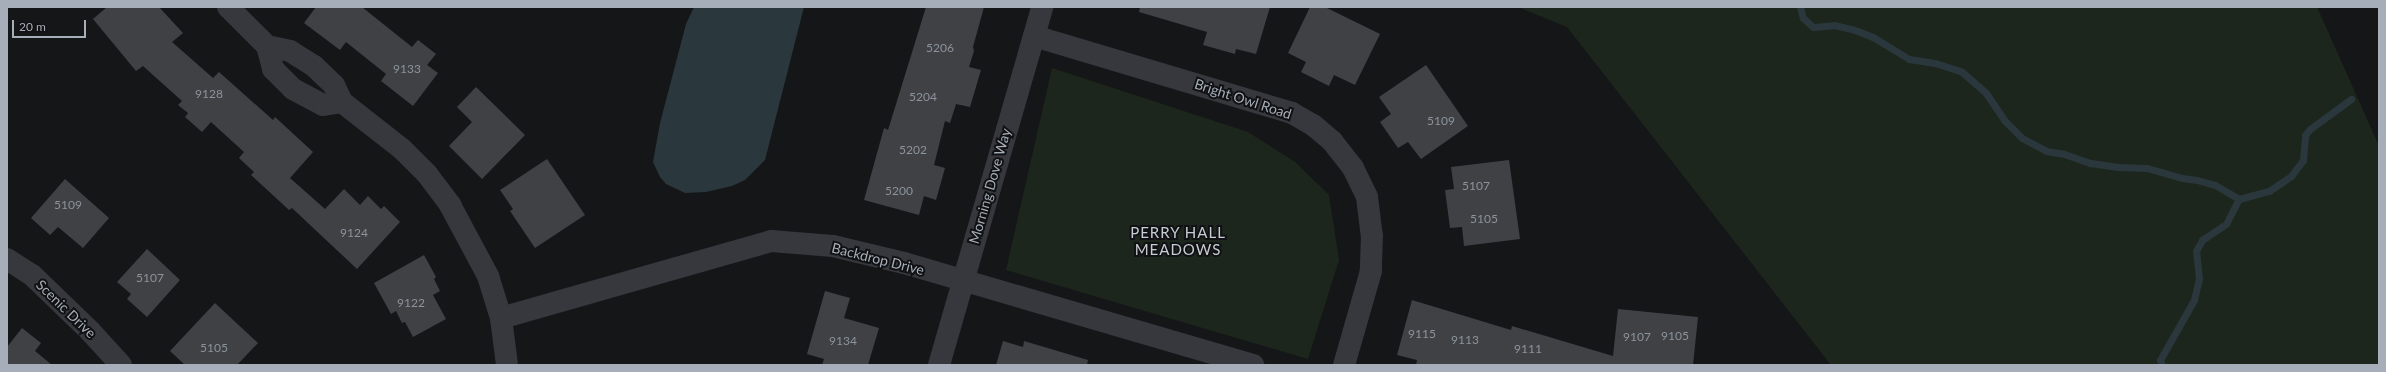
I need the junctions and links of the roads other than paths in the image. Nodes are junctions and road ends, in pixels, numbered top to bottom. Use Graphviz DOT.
graph roads {
  1 [pos="228,7"];
  2 [pos="1042,7"];
  3 [pos="1034,36"];
  4 [pos="267,46"];
  5 [pos="342,102"];
  6 [pos="7,259"];
  7 [pos="963,282"];
  8 [pos="501,318"];
  9 [pos="121,365"];
  10 [pos="507,365"];
  11 [pos="939,365"];
  12 [pos="1253,365"];
  13 [pos="1344,365"];
  1 -- 4 [label="street"];
  2 -- 3 [label="street, Morning Dove Way"];
  3 -- 7 [label="street, Morning Dove Way"];
  3 -- 13 [label="street, Bright Owl Road"];
  4 -- 5 [label="street"];
  4 -- 5 [label="street"];
  5 -- 8 [label="street"];
  6 -- 9 [label="street, Scenic Drive"];
  7 -- 8 [label="street, Backdrop Drive"];
  7 -- 11 [label="street, Morning Dove Way"];
  7 -- 12 [label="street, Backdrop Drive"];
  8 -- 10 [label="street"];
}
